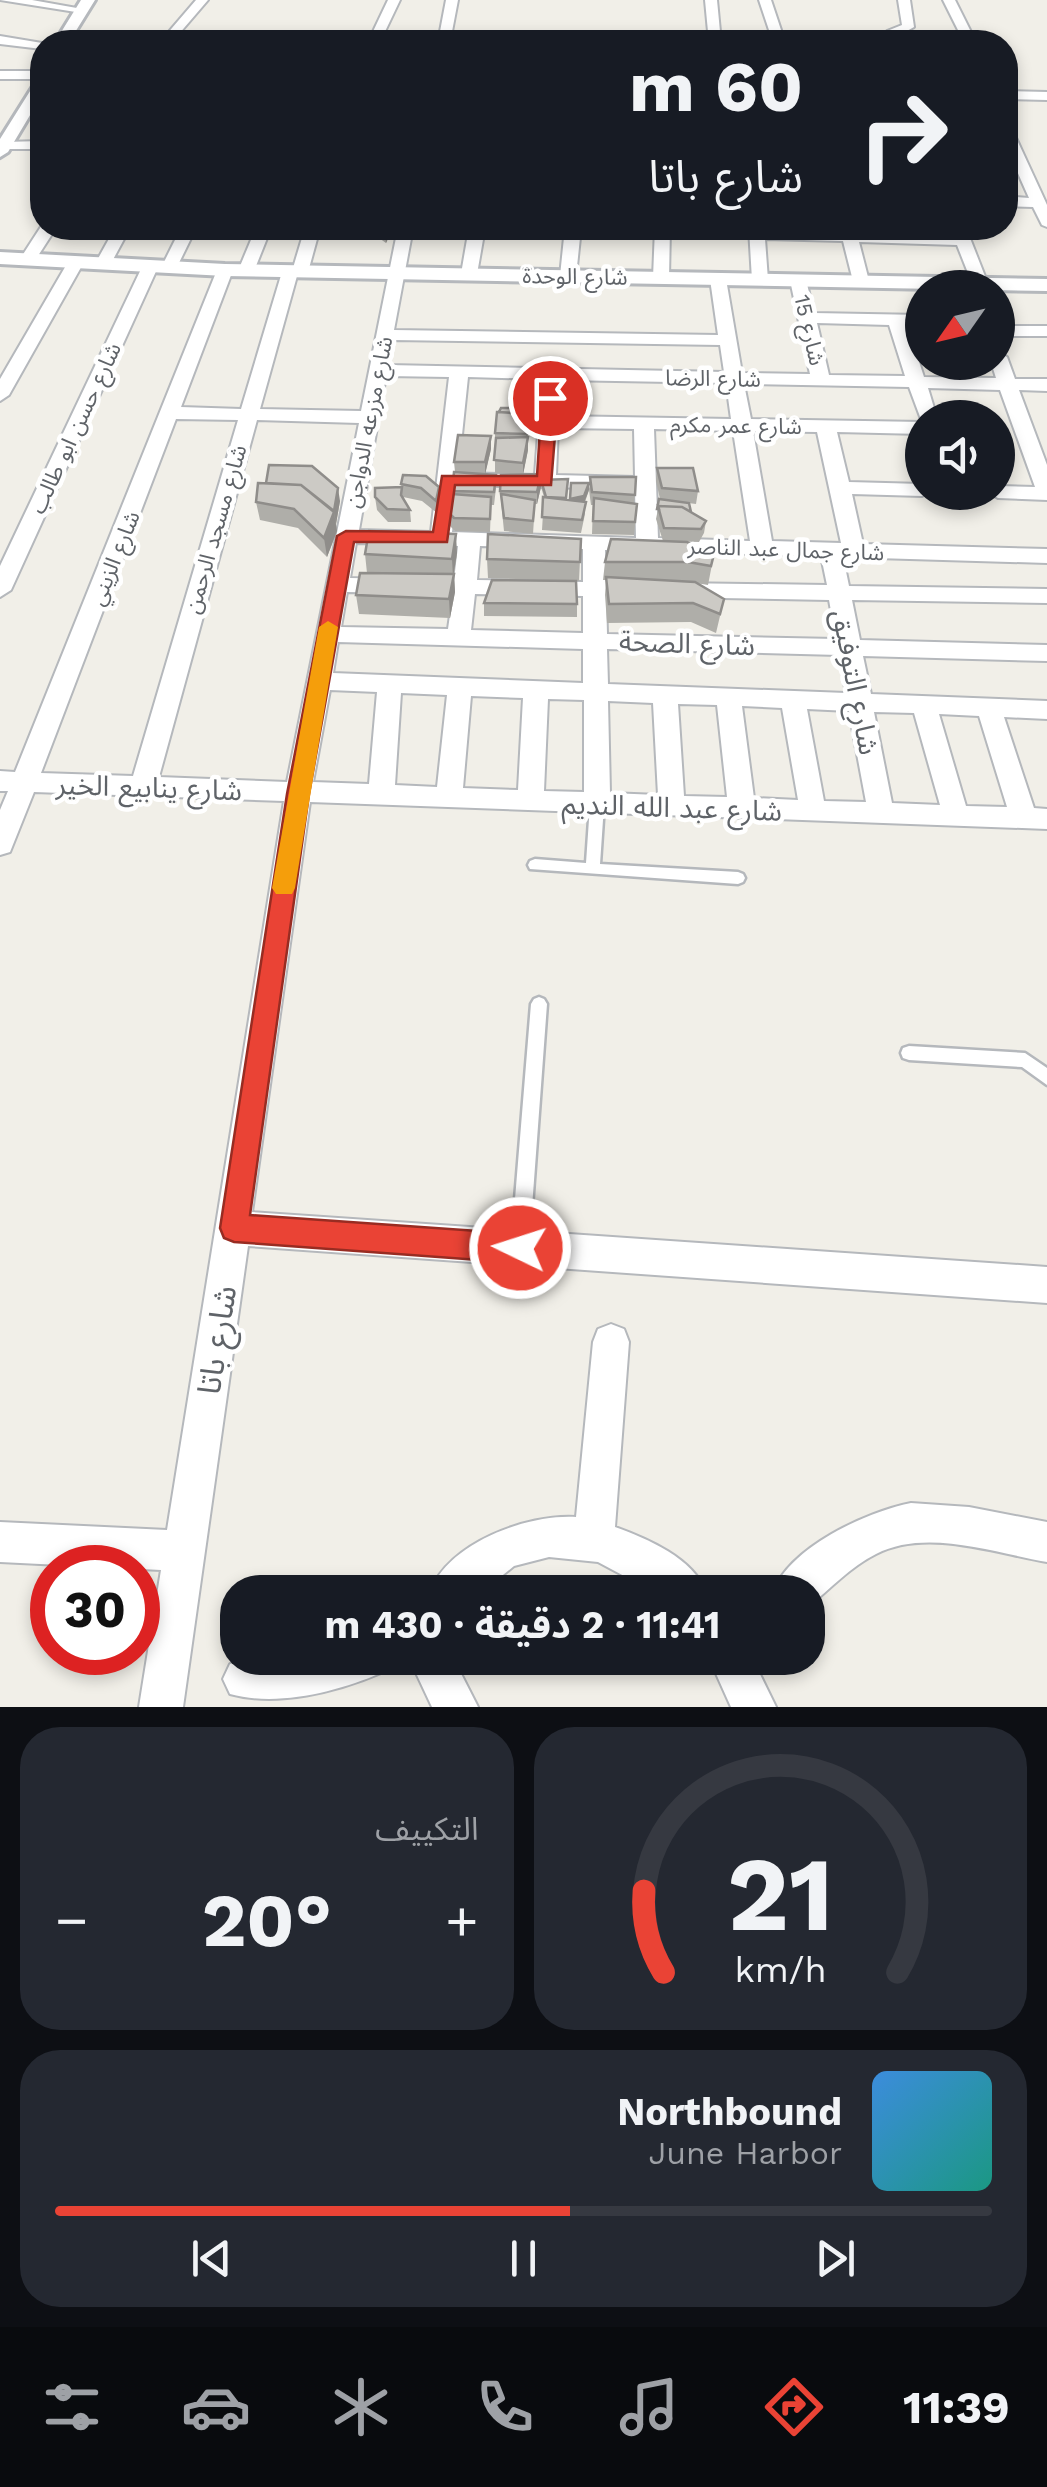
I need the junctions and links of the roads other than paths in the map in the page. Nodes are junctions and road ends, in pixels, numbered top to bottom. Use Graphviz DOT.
graph roads {
  1 [pos="6,0"];
  2 [pos="202,0"];
  3 [pos="394,0"];
  4 [pos="452,0"];
  5 [pos="711,0"];
  6 [pos="766,0"];
  7 [pos="904,0"];
  8 [pos="949,0"];
  9 [pos="85,5"];
  10 [pos="54,24"];
  11 [pos="72,27"];
  12 [pos="70,30"];
  13 [pos="176,30"];
  14 [pos="380,30"];
  15 [pos="446,30"];
  16 [pos="714,30"];
  17 [pos="775,30"];
  18 [pos="901,30"];
  19 [pos="964,30"];
  20 [pos="0,40"];
  21 [pos="30,44"];
  22 [pos="0,74"];
  23 [pos="30,75"];
  24 [pos="1018,95"];
  25 [pos="1047,96"];
  26 [pos="30,114"];
  27 [pos="30,147"];
  28 [pos="2,149"];
  29 [pos="1018,169"];
  30 [pos="1023,185"];
  31 [pos="1047,186"];
  32 [pos="1018,202"];
  33 [pos="1037,203"];
  34 [pos="1047,222"];
  35 [pos="40,240"];
  36 [pos="116,240"];
  37 [pos="179,240"];
  38 [pos="256,240"];
  39 [pos="307,240"];
  40 [pos="403,240"];
  41 [pos="475,240"];
  42 [pos="572,240"];
  43 [pos="662,240"];
  44 [pos="757,240"];
  45 [pos="851,240"];
  46 [pos="962,240"];
  47 [pos="1,259"];
  48 [pos="28,259"];
  49 [pos="76,262"];
  50 [pos="103,264"];
  51 [pos="160,267"];
  52 [pos="236,270"];
  53 [pos="969,270"];
  54 [pos="295,272"];
  55 [pos="396,273"];
  56 [pos="469,274"];
  57 [pos="568,276"];
  58 [pos="661,278"];
  59 [pos="718,279"];
  60 [pos="760,280"];
  61 [pos="798,280"];
  62 [pos="861,281"];
  63 [pos="905,283"];
  64 [pos="1015,285"];
  65 [pos="1047,285"];
  66 [pos="807,318"];
  67 [pos="896,319"];
  68 [pos="905,319"];
  69 [pos="1015,331"];
  70 [pos="1047,332"];
  71 [pos="385,335"];
  72 [pos="728,340"];
  73 [pos="378,370"];
  74 [pos="459,372"];
  75 [pos="552,374"];
  76 [pos="734,378"];
  77 [pos="821,380"];
  78 [pos="1007,380"];
  79 [pos="917,382"];
  80 [pos="3,384"];
  81 [pos="1009,385"];
  82 [pos="1047,386"];
  83 [pos="922,400"];
  84 [pos="172,413"];
  85 [pos="248,414"];
  86 [pos="368,417"];
  87 [pos="549,422"];
  88 [pos="644,424"];
  89 [pos="742,425"];
  90 [pos="826,426"];
  91 [pos="905,428"];
  92 [pos="448,480"];
  93 [pos="545,481"];
  94 [pos="645,483"];
  95 [pos="841,488"];
  96 [pos="905,490"];
  97 [pos="1015,492"];
  98 [pos="1047,493"];
  99 [pos="346,536"];
  100 [pos="441,538"];
  101 [pos="470,539"];
  102 [pos="594,543"];
  103 [pos="647,545"];
  104 [pos="762,548"];
  105 [pos="843,551"];
  106 [pos="1047,556"];
  107 [pos="336,586"];
  108 [pos="464,588"];
  109 [pos="595,589"];
  110 [pos="0,590"];
  111 [pos="840,593"];
  112 [pos="1047,596"];
  113 [pos="327,634"];
  114 [pos="459,637"];
  115 [pos="596,641"];
  116 [pos="850,648"];
  117 [pos="1047,654"];
  118 [pos="318,681"];
  119 [pos="390,683"];
  120 [pos="460,686"];
  121 [pos="536,689"];
  122 [pos="595,692"];
  123 [pos="665,694"];
  124 [pos="728,697"];
  125 [pos="793,700"];
  126 [pos="860,702"];
  127 [pos="924,704"];
  128 [pos="989,708"];
  129 [pos="1047,710"];
  130 [pos="12,782"];
  131 [pos="143,786"];
  132 [pos="298,794"];
  133 [pos="381,797"];
  134 [pos="449,800"];
  135 [pos="530,802"];
  136 [pos="597,805"];
  137 [pos="672,808"];
  138 [pos="742,808"];
  139 [pos="813,811"];
  140 [pos="881,814"];
  141 [pos="956,816"];
  142 [pos="1035,819"];
  143 [pos="0,844"];
  144 [pos="534,865"];
  145 [pos="593,869"];
  146 [pos="738,878"];
  147 [pos="539,1004"];
  148 [pos="909,1053"];
  149 [pos="1047,1078"];
  150 [pos="234,1228"];
  151 [pos="520,1248"];
  152 [pos="1047,1285"];
  153 [pos="612,1342"];
  154 [pos="594,1540"];
  155 [pos="0,1542"];
  156 [pos="1047,1542"];
  157 [pos="184,1551"];
  158 [pos="471,1575"];
  159 [pos="662,1575"];
  160 [pos="811,1575"];
  161 [pos="323,1675"];
  162 [pos="439,1675"];
  163 [pos="738,1675"];
  164 [pos="245,1679"];
  165 [pos="161,1707"];
  166 [pos="456,1707"];
  167 [pos="754,1707"];
  1 -- 9 [label="street"];
  2 -- 13 [label="street"];
  3 -- 14 [label="street"];
  4 -- 15 [label="street"];
  5 -- 16 [label="street"];
  6 -- 17 [label="street"];
  7 -- 18 [label="street"];
  8 -- 19 [label="street"];
  9 -- 11 [label="street"];
  10 -- 11 [label="street"];
  11 -- 12 [label="street"];
  20 -- 21 [label="street"];
  22 -- 23 [label="street"];
  24 -- 25 [label="street"];
  26 -- 28 [label="street"];
  27 -- 28 [label="street"];
  29 -- 30 [label="street"];
  30 -- 31 [label="street"];
  30 -- 33 [label="street"];
  32 -- 33 [label="street"];
  33 -- 34 [label="street"];
  35 -- 48 [label="street"];
  36 -- 50 [label="street"];
  37 -- 51 [label="street, شارع حسن ابو طالب"];
  38 -- 52 [label="street, شارع الزيني"];
  39 -- 54 [label="street, شارع مسجد الرحمن"];
  40 -- 55 [label="street, شارع مزرعه الدواجن"];
  41 -- 56 [label="street"];
  42 -- 57 [label="street"];
  43 -- 58 [label="street"];
  44 -- 60 [label="street"];
  45 -- 62 [label="street"];
  46 -- 53 [label="street"];
  47 -- 48 [label="street, شارع الوحدة"];
  48 -- 49 [label="street, شارع الوحدة"];
  49 -- 50 [label="street, شارع الوحدة"];
  49 -- 80 [label="street"];
  50 -- 51 [label="street, شارع الوحدة"];
  51 -- 52 [label="street, شارع الوحدة"];
  51 -- 110 [label="street, شارع حسن ابو طالب"];
  52 -- 54 [label="street, شارع الوحدة"];
  52 -- 84 [label="street, شارع الزيني"];
  54 -- 55 [label="street, شارع الوحدة"];
  54 -- 85 [label="street, شارع مسجد الرحمن"];
  55 -- 56 [label="street, شارع الوحدة"];
  55 -- 71 [label="street, شارع مزرعه الدواجن"];
  56 -- 57 [label="street, شارع الوحدة"];
  57 -- 58 [label="street, شارع الوحدة"];
  58 -- 59 [label="street, شارع الوحدة"];
  59 -- 60 [label="street, شارع الوحدة"];
  59 -- 72 [label="street"];
  60 -- 61 [label="street, شارع الوحدة"];
  61 -- 62 [label="street, شارع الوحدة"];
  61 -- 66 [label="street, شارع 15"];
  62 -- 63 [label="street, شارع الوحدة"];
  64 -- 65 [label="street, شارع الوحدة"];
  66 -- 67 [label="street"];
  66 -- 77 [label="street, شارع 15"];
  67 -- 68 [label="street"];
  67 -- 79 [label="street"];
  69 -- 70 [label="street"];
  71 -- 72 [label="street"];
  71 -- 73 [label="street, شارع مزرعه الدواجن"];
  72 -- 76 [label="street"];
  73 -- 74 [label="street, شارع الرضا"];
  73 -- 86 [label="street, شارع مزرعه الدواجن"];
  74 -- 75 [label="street, شارع الرضا"];
  74 -- 92 [label="street"];
  75 -- 76 [label="street, شارع الرضا"];
  75 -- 87 [label="street"];
  76 -- 77 [label="street, شارع الرضا"];
  76 -- 89 [label="street"];
  77 -- 79 [label="street, شارع الرضا"];
  78 -- 81 [label="street"];
  79 -- 81 [label="street, شارع الرضا"];
  79 -- 83 [label="street"];
  81 -- 82 [label="street, شارع الرضا"];
  81 -- 98 [label="street"];
  84 -- 85 [label="street"];
  84 -- 130 [label="street, شارع الزيني"];
  85 -- 86 [label="street"];
  85 -- 131 [label="street, شارع مسجد الرحمن"];
  86 -- 99 [label="street, شارع مزرعه الدواجن"];
  87 -- 88 [label="street, شارع عمر مكرم"];
  87 -- 93 [label="street"];
  88 -- 89 [label="street, شارع عمر مكرم"];
  88 -- 94 [label="street"];
  89 -- 90 [label="street, شارع عمر مكرم"];
  89 -- 104 [label="street"];
  90 -- 91 [label="street, شارع عمر مكرم"];
  90 -- 95 [label="street, شارع التوفيق"];
  92 -- 93 [label="street"];
  92 -- 100 [label="street"];
  93 -- 94 [label="street"];
  94 -- 103 [label="street"];
  95 -- 96 [label="street"];
  95 -- 105 [label="street, شارع التوفيق"];
  97 -- 98 [label="street"];
  99 -- 100 [label="street, شارع جمال عبد الناصر"];
  99 -- 107 [label="street, شارع مزرعه الدواجن"];
  100 -- 101 [label="street, شارع جمال عبد الناصر"];
  101 -- 102 [label="street, شارع جمال عبد الناصر"];
  101 -- 108 [label="street"];
  102 -- 103 [label="street, شارع جمال عبد الناصر"];
  102 -- 109 [label="street"];
  103 -- 104 [label="street, شارع جمال عبد الناصر"];
  104 -- 105 [label="street, شارع جمال عبد الناصر"];
  105 -- 106 [label="street, شارع جمال عبد الناصر"];
  105 -- 111 [label="street, شارع التوفيق"];
  107 -- 108 [label="street"];
  107 -- 113 [label="street, شارع مزرعه الدواجن"];
  108 -- 109 [label="street"];
  108 -- 114 [label="street"];
  109 -- 111 [label="street"];
  109 -- 115 [label="street"];
  111 -- 112 [label="street"];
  111 -- 116 [label="street, شارع التوفيق"];
  113 -- 114 [label="street, شارع الصحة"];
  113 -- 118 [label="street, شارع مزرعه الدواجن"];
  114 -- 115 [label="street, شارع الصحة"];
  115 -- 116 [label="street, شارع الصحة"];
  115 -- 122 [label="street"];
  116 -- 117 [label="street, شارع الصحة"];
  116 -- 126 [label="street, شارع التوفيق"];
  118 -- 119 [label="street"];
  118 -- 132 [label="street, شارع مزرعه الدواجن"];
  119 -- 120 [label="street"];
  119 -- 133 [label="street"];
  120 -- 121 [label="street"];
  120 -- 134 [label="street"];
  121 -- 122 [label="street"];
  121 -- 135 [label="street"];
  122 -- 123 [label="street"];
  122 -- 136 [label="street"];
  123 -- 124 [label="street"];
  123 -- 137 [label="street"];
  124 -- 125 [label="street"];
  124 -- 138 [label="street"];
  125 -- 126 [label="street"];
  125 -- 139 [label="street"];
  126 -- 127 [label="street"];
  126 -- 140 [label="street, شارع التوفيق"];
  127 -- 128 [label="street"];
  127 -- 141 [label="street"];
  128 -- 129 [label="street"];
  128 -- 142 [label="street"];
  130 -- 131 [label="street, شارع ينابيع الخير"];
  130 -- 143 [label="street, شارع الزيني"];
  131 -- 132 [label="street, شارع ينابيع الخير"];
  132 -- 133 [label="street, شارع عبد الله النديم"];
  132 -- 150 [label="street, شارع باتا"];
  133 -- 134 [label="street, شارع عبد الله النديم"];
  134 -- 135 [label="street, شارع عبد الله النديم"];
  135 -- 136 [label="street, شارع عبد الله النديم"];
  136 -- 137 [label="street, شارع عبد الله النديم"];
  136 -- 145 [label="lane"];
  137 -- 138 [label="street, شارع عبد الله النديم"];
  138 -- 139 [label="street, شارع عبد الله النديم"];
  139 -- 140 [label="street, شارع عبد الله النديم"];
  140 -- 141 [label="street, شارع عبد الله النديم"];
  141 -- 142 [label="street, شارع عبد الله النديم"];
  144 -- 145 [label="lane"];
  145 -- 146 [label="lane"];
  147 -- 151 [label="lane"];
  148 -- 149 [label="lane"];
  150 -- 151 [label="street"];
  150 -- 157 [label="street, شارع باتا"];
  151 -- 152 [label="street"];
  153 -- 154 [label="street"];
  154 -- 158 [label="street"];
  154 -- 159 [label="street"];
  155 -- 157 [label="street"];
  156 -- 160 [label="street"];
  157 -- 165 [label="street, شارع باتا"];
  161 -- 164 [label="street"];
  162 -- 166 [label="street"];
  163 -- 167 [label="street"];
}
